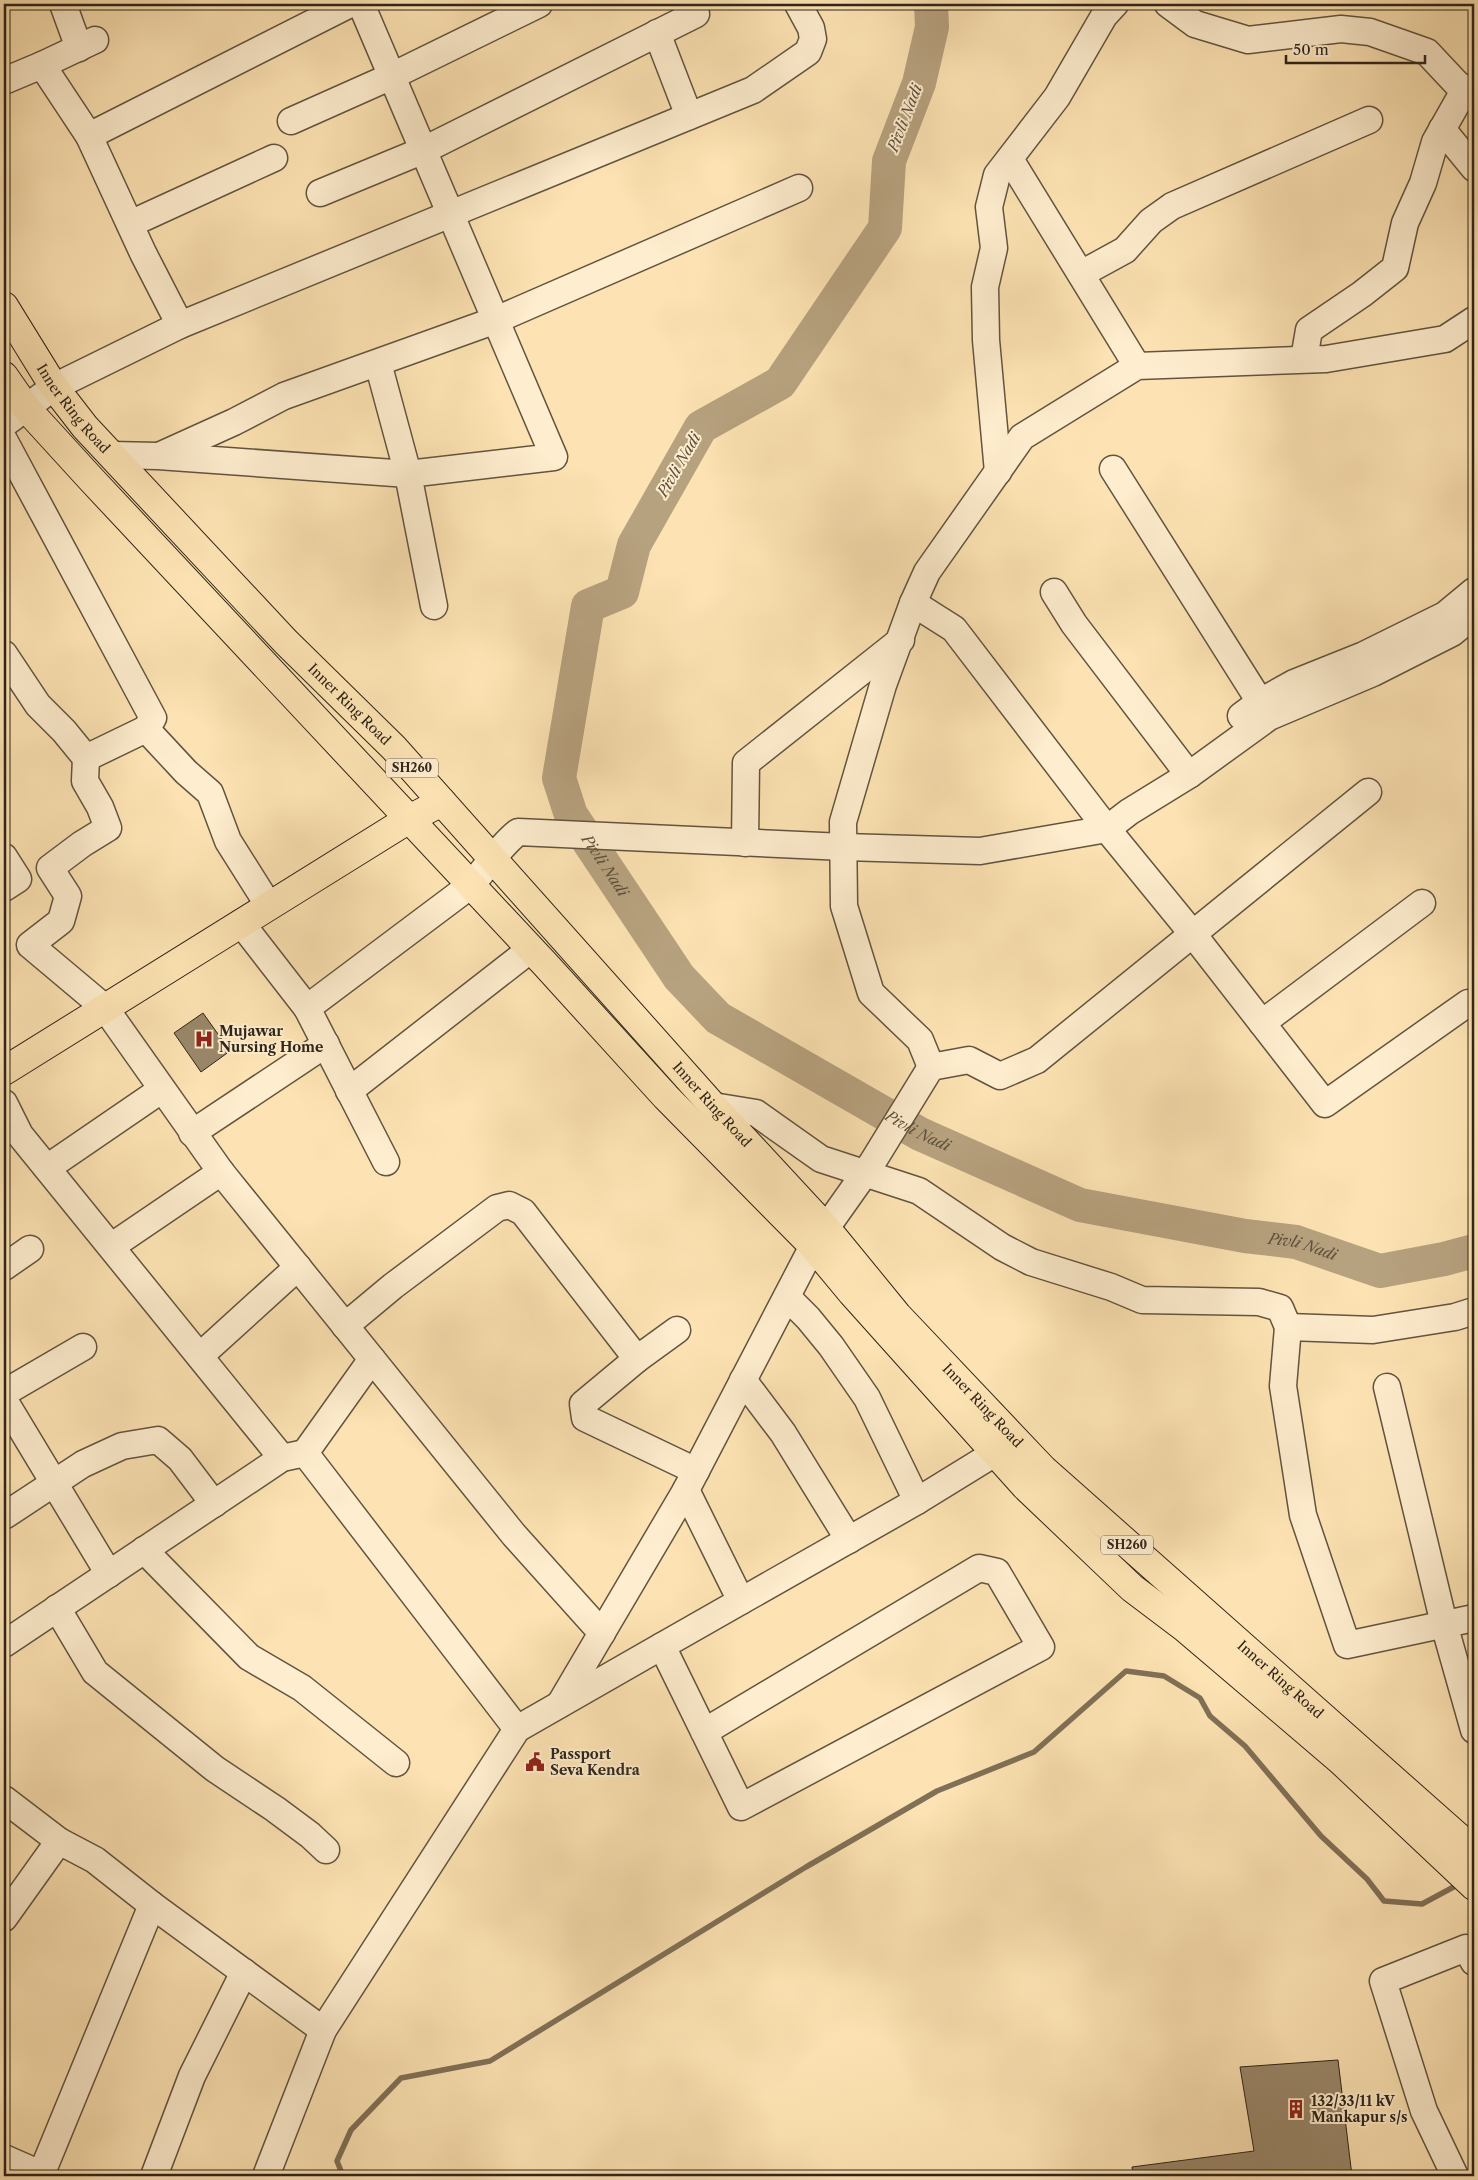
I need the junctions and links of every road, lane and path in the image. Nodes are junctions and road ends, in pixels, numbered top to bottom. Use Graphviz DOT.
graph roads {
  1 [pos="63,4"];
  2 [pos="350,4"];
  3 [pos="361,4"];
  4 [pos="539,4"];
  5 [pos="798,4"];
  6 [pos="1115,4"];
  7 [pos="1168,4"];
  8 [pos="696,14"];
  9 [pos="656,33"];
  10 [pos="42,65"];
  11 [pos="392,76"];
  12 [pos="4,81"];
  13 [pos="1470,92"];
  14 [pos="689,116"];
  15 [pos="1369,120"];
  16 [pos="291,121"];
  17 [pos="1442,129"];
  18 [pos="89,136"];
  19 [pos="424,150"];
  20 [pos="274,158"];
  21 [pos="1010,159"];
  22 [pos="1474,168"];
  23 [pos="799,188"];
  24 [pos="320,193"];
  25 [pos="452,214"];
  26 [pos="130,224"];
  27 [pos="1082,274"];
  28 [pos="4,306"];
  29 [pos="496,320"];
  30 [pos="1474,320"];
  31 [pos="180,325"];
  32 [pos="1304,359"];
  33 [pos="378,363"];
  34 [pos="1137,366"];
  35 [pos="4,376"];
  36 [pos="54,387"];
  37 [pos="27,409"];
  38 [pos="4,424"];
  39 [pos="4,440"];
  40 [pos="111,455"];
  41 [pos="158,456"];
  42 [pos="1113,469"];
  43 [pos="998,472"];
  44 [pos="408,474"];
  45 [pos="1474,591"];
  46 [pos="1054,592"];
  47 [pos="913,603"];
  48 [pos="434,606"];
  49 [pos="1474,615"];
  50 [pos="901,639"];
  51 [pos="4,654"];
  52 [pos="1265,709"];
  53 [pos="146,729"];
  54 [pos="86,758"];
  55 [pos="1185,769"];
  56 [pos="1368,792"];
  57 [pos="442,802"];
  58 [pos="409,819"];
  59 [pos="1108,829"];
  60 [pos="745,843"];
  61 [pos="844,847"];
  62 [pos="4,857"];
  63 [pos="493,860"];
  64 [pos="50,868"];
  65 [pos="11,883"];
  66 [pos="471,885"];
  67 [pos="1422,903"];
  68 [pos="269,906"];
  69 [pos="241,923"];
  70 [pos="1192,933"];
  71 [pos="531,949"];
  72 [pos="1468,1003"];
  73 [pos="104,1008"];
  74 [pos="307,1008"];
  75 [pos="1262,1023"];
  76 [pos="326,1044"];
  77 [pos="931,1067"];
  78 [pos="4,1071"];
  79 [pos="161,1090"];
  80 [pos="349,1090"];
  81 [pos="4,1103"];
  82 [pos="713,1106"];
  83 [pos="192,1133"];
  84 [pos="386,1162"];
  85 [pos="47,1168"];
  86 [pos="868,1169"];
  87 [pos="221,1172"];
  88 [pos="820,1237"];
  89 [pos="112,1246"];
  90 [pos="30,1249"];
  91 [pos="4,1266"];
  92 [pos="298,1267"];
  93 [pos="787,1296"];
  94 [pos="1474,1311"];
  95 [pos="345,1326"];
  96 [pos="1288,1327"];
  97 [pos="677,1330"];
  98 [pos="83,1347"];
  99 [pos="200,1356"];
  100 [pos="372,1358"];
  101 [pos="637,1360"];
  102 [pos="743,1380"];
  103 [pos="1387,1387"];
  104 [pos="4,1393"];
  105 [pos="4,1400"];
  106 [pos="1003,1445"];
  107 [pos="294,1455"];
  108 [pos="691,1481"];
  109 [pos="54,1484"];
  110 [pos="917,1501"];
  111 [pos="214,1504"];
  112 [pos="4,1516"];
  113 [pos="849,1540"];
  114 [pos="144,1550"];
  115 [pos="109,1574"];
  116 [pos="741,1601"];
  117 [pos="57,1608"];
  118 [pos="1474,1618"];
  119 [pos="1444,1624"];
  120 [pos="602,1633"];
  121 [pos="4,1644"];
  122 [pos="662,1646"];
  123 [pos="560,1704"];
  124 [pos="517,1729"];
  125 [pos="1474,1730"];
  126 [pos="704,1732"];
  127 [pos="396,1763"];
  128 [pos="4,1781"];
  129 [pos="4,1799"];
  130 [pos="59,1841"];
  131 [pos="1465,1843"];
  132 [pos="326,1850"];
  133 [pos="95,1860"];
  134 [pos="1471,1882"];
  135 [pos="152,1905"];
  136 [pos="4,1918"];
  137 [pos="1474,1962"];
  138 [pos="244,1972"];
  139 [pos="323,2030"];
  140 [pos="4,2158"];
  141 [pos="43,2176"];
  142 [pos="154,2176"];
  143 [pos="267,2176"];
  144 [pos="1455,2176"];
  1 -- 10 [label="street"];
  2 -- 18 [label="street"];
  3 -- 11 [label="street"];
  4 -- 11 [label="street"];
  5 -- 14 [label="street"];
  6 -- 21 [label="street"];
  7 -- 13 [label="street"];
  8 -- 9 [label="street"];
  9 -- 14 [label="street"];
  9 -- 19 [label="street"];
  10 -- 12 [label="street"];
  10 -- 18 [label="street"];
  11 -- 16 [label="street"];
  11 -- 19 [label="street"];
  13 -- 17 [label="street"];
  14 -- 25 [label="street"];
  15 -- 27 [label="street"];
  17 -- 22 [label="street"];
  17 -- 32 [label="street"];
  18 -- 26 [label="street"];
  19 -- 24 [label="street"];
  19 -- 25 [label="street"];
  20 -- 26 [label="street"];
  21 -- 27 [label="street"];
  21 -- 43 [label="street"];
  23 -- 29 [label="street"];
  25 -- 29 [label="street"];
  25 -- 31 [label="street"];
  26 -- 31 [label="street"];
  27 -- 34 [label="street"];
  28 -- 36 [label="main road, Inner Ring Road / SH260"];
  29 -- 33 [label="street"];
  29 -- 44 [label="street"];
  30 -- 32 [label="street"];
  31 -- 36 [label="street"];
  32 -- 34 [label="street"];
  33 -- 41 [label="street"];
  33 -- 44 [label="street"];
  34 -- 43 [label="street"];
  35 -- 37 [label="main road, Inner Ring Road / SH260"];
  36 -- 37 [label="street"];
  36 -- 40 [label="main road, Inner Ring Road / SH260"];
  37 -- 38 [label="street"];
  37 -- 58 [label="main road, Inner Ring Road / SH260"];
  39 -- 53 [label="street"];
  40 -- 41 [label="street"];
  40 -- 57 [label="main road, Inner Ring Road / SH260"];
  41 -- 44 [label="street"];
  42 -- 52 [label="street"];
  43 -- 47 [label="street"];
  44 -- 48 [label="street"];
  45 -- 52 [label="street"];
  46 -- 55 [label="street"];
  47 -- 50 [label="street"];
  47 -- 59 [label="street"];
  49 -- 52 [label="street"];
  50 -- 60 [label="street"];
  50 -- 61 [label="street"];
  51 -- 54 [label="street"];
  52 -- 55 [label="street"];
  53 -- 54 [label="street"];
  53 -- 68 [label="street"];
  54 -- 64 [label="street"];
  55 -- 59 [label="street"];
  56 -- 70 [label="street"];
  57 -- 58 [label="main road"];
  57 -- 63 [label="main road, Inner Ring Road / SH260"];
  58 -- 66 [label="main road, Inner Ring Road / SH260"];
  58 -- 68 [label="main road"];
  59 -- 61 [label="street"];
  59 -- 70 [label="street"];
  60 -- 61 [label="street"];
  60 -- 63 [label="street"];
  61 -- 77 [label="street"];
  62 -- 65 [label="street"];
  63 -- 66 [label="street"];
  63 -- 82 [label="main road, Inner Ring Road / SH260"];
  64 -- 65 [label="street"];
  64 -- 73 [label="street"];
  66 -- 71 [label="main road, Inner Ring Road / SH260"];
  66 -- 74 [label="street"];
  67 -- 75 [label="street"];
  68 -- 69 [label="main road"];
  69 -- 73 [label="main road"];
  69 -- 74 [label="street"];
  70 -- 75 [label="street"];
  70 -- 77 [label="street"];
  71 -- 80 [label="street"];
  71 -- 88 [label="main road, Inner Ring Road / SH260"];
  72 -- 75 [label="street"];
  73 -- 78 [label="main road"];
  73 -- 79 [label="street"];
  74 -- 76 [label="street"];
  76 -- 80 [label="street"];
  76 -- 83 [label="street"];
  77 -- 86 [label="street"];
  79 -- 83 [label="street"];
  79 -- 85 [label="street"];
  80 -- 84 [label="street"];
  81 -- 85 [label="street"];
  82 -- 86 [label="street"];
  82 -- 88 [label="main road, Inner Ring Road / SH260"];
  83 -- 87 [label="street"];
  85 -- 89 [label="street"];
  86 -- 88 [label="street"];
  86 -- 96 [label="street"];
  87 -- 89 [label="street"];
  87 -- 92 [label="street"];
  88 -- 93 [label="street"];
  88 -- 106 [label="main road, Inner Ring Road / SH260"];
  89 -- 99 [label="street"];
  90 -- 91 [label="street"];
  92 -- 95 [label="street"];
  92 -- 99 [label="street"];
  93 -- 102 [label="street"];
  93 -- 110 [label="street"];
  94 -- 96 [label="street"];
  95 -- 100 [label="street"];
  95 -- 101 [label="street"];
  96 -- 119 [label="street"];
  97 -- 101 [label="street"];
  98 -- 104 [label="street"];
  99 -- 107 [label="street"];
  100 -- 107 [label="street"];
  100 -- 120 [label="street"];
  101 -- 108 [label="street"];
  102 -- 108 [label="street"];
  102 -- 113 [label="street"];
  103 -- 119 [label="street"];
  105 -- 109 [label="street"];
  106 -- 110 [label="street"];
  106 -- 131 [label="main road, Inner Ring Road / SH260"];
  106 -- 134 [label="main road, Inner Ring Road / SH260"];
  107 -- 111 [label="street"];
  107 -- 124 [label="street"];
  108 -- 116 [label="street"];
  108 -- 120 [label="street"];
  109 -- 111 [label="street"];
  109 -- 112 [label="street"];
  109 -- 115 [label="street"];
  110 -- 113 [label="street"];
  111 -- 114 [label="street"];
  113 -- 116 [label="street"];
  114 -- 115 [label="street"];
  114 -- 127 [label="street"];
  115 -- 117 [label="street"];
  116 -- 122 [label="street"];
  117 -- 121 [label="street"];
  117 -- 132 [label="street"];
  118 -- 119 [label="street"];
  119 -- 125 [label="street"];
  120 -- 123 [label="street"];
  122 -- 123 [label="street"];
  122 -- 126 [label="street"];
  123 -- 124 [label="street"];
  124 -- 139 [label="street"];
  126 -- 126 [label="street"];
  128 -- 133 [label="street"];
  129 -- 130 [label="street"];
  130 -- 133 [label="street"];
  130 -- 136 [label="street"];
  133 -- 135 [label="street"];
  135 -- 138 [label="street"];
  135 -- 141 [label="street"];
  137 -- 144 [label="street"];
  138 -- 139 [label="street"];
  138 -- 142 [label="street"];
  139 -- 143 [label="street"];
  140 -- 141 [label="street"];
}
